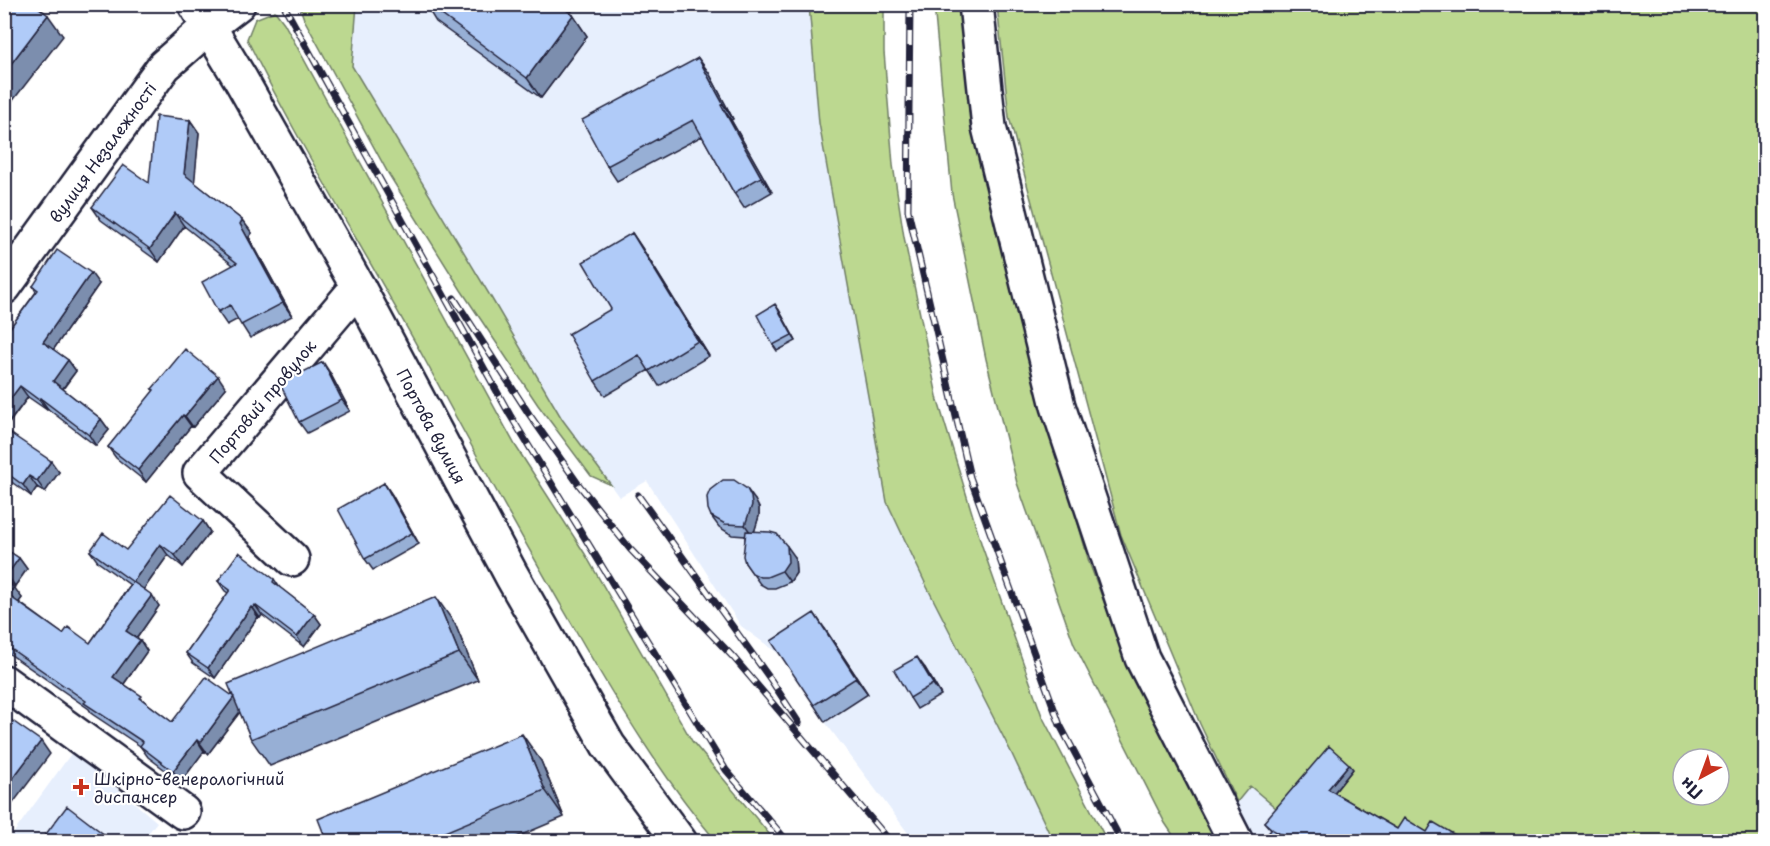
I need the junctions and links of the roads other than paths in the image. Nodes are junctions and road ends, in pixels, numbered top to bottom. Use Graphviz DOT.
graph roads {
  1 [pos="238,4"];
  2 [pos="976,4"];
  3 [pos="201,16"];
  4 [pos="4,287"];
  5 [pos="358,287"];
  6 [pos="292,559"];
  7 [pos="4,682"];
  8 [pos="183,812"];
  9 [pos="680,842"];
  10 [pos="1236,842"];
  1 -- 3 [label="street, вулиця Незалежності"];
  2 -- 10 [label="street"];
  3 -- 4 [label="street, вулиця Незалежності"];
  3 -- 5 [label="street, Портова вулиця"];
  5 -- 6 [label="street, Портовий провулок"];
  5 -- 9 [label="street, Портова вулиця"];
  7 -- 8 [label="street"];
}
